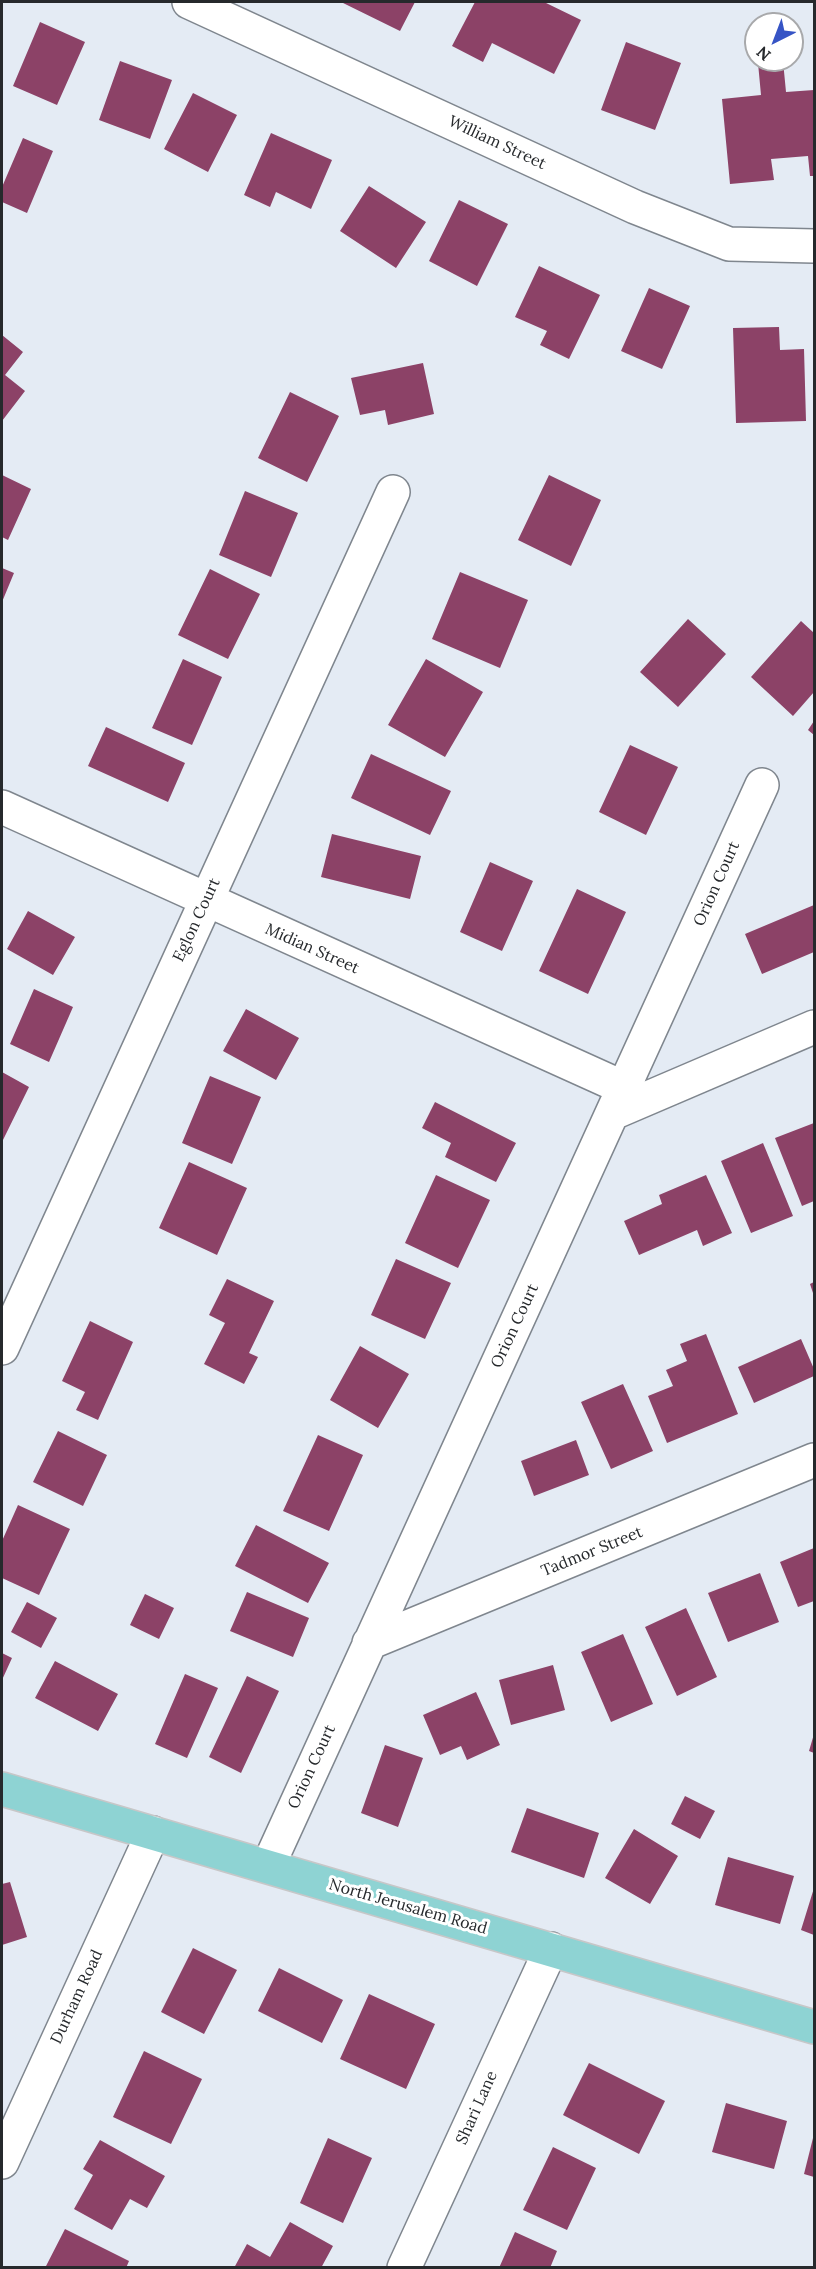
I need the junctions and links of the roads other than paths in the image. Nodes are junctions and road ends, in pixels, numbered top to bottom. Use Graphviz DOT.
graph roads {
  1 [pos="189,2"];
  2 [pos="814,246"];
  3 [pos="393,492"];
  4 [pos="762,785"];
  5 [pos="2,807"];
  6 [pos="206,901"];
  7 [pos="814,1028"];
  8 [pos="619,1100"];
  9 [pos="2,1348"];
  10 [pos="814,1460"];
  11 [pos="369,1643"];
  12 [pos="2,1789"];
  13 [pos="153,1833"];
  14 [pos="268,1866"];
  15 [pos="551,1949"];
  16 [pos="814,2027"];
  17 [pos="2,2162"];
  18 [pos="404,2268"];
  1 -- 2 [label="street, William Street"];
  3 -- 6 [label="street, Eglon Court"];
  4 -- 8 [label="street, Orion Court"];
  5 -- 6 [label="street, Midian Street"];
  6 -- 8 [label="street, Midian Street"];
  6 -- 9 [label="street, Eglon Court"];
  7 -- 8 [label="street"];
  8 -- 11 [label="street, Orion Court"];
  10 -- 11 [label="street, Tadmor Street"];
  11 -- 14 [label="street, Orion Court"];
  12 -- 13 [label="main road, North Jerusalem Road"];
  13 -- 14 [label="main road, North Jerusalem Road"];
  13 -- 17 [label="street, Durham Road"];
  14 -- 15 [label="main road, North Jerusalem Road"];
  15 -- 16 [label="main road, North Jerusalem Road"];
  15 -- 18 [label="street, Shari Lane"];
}
